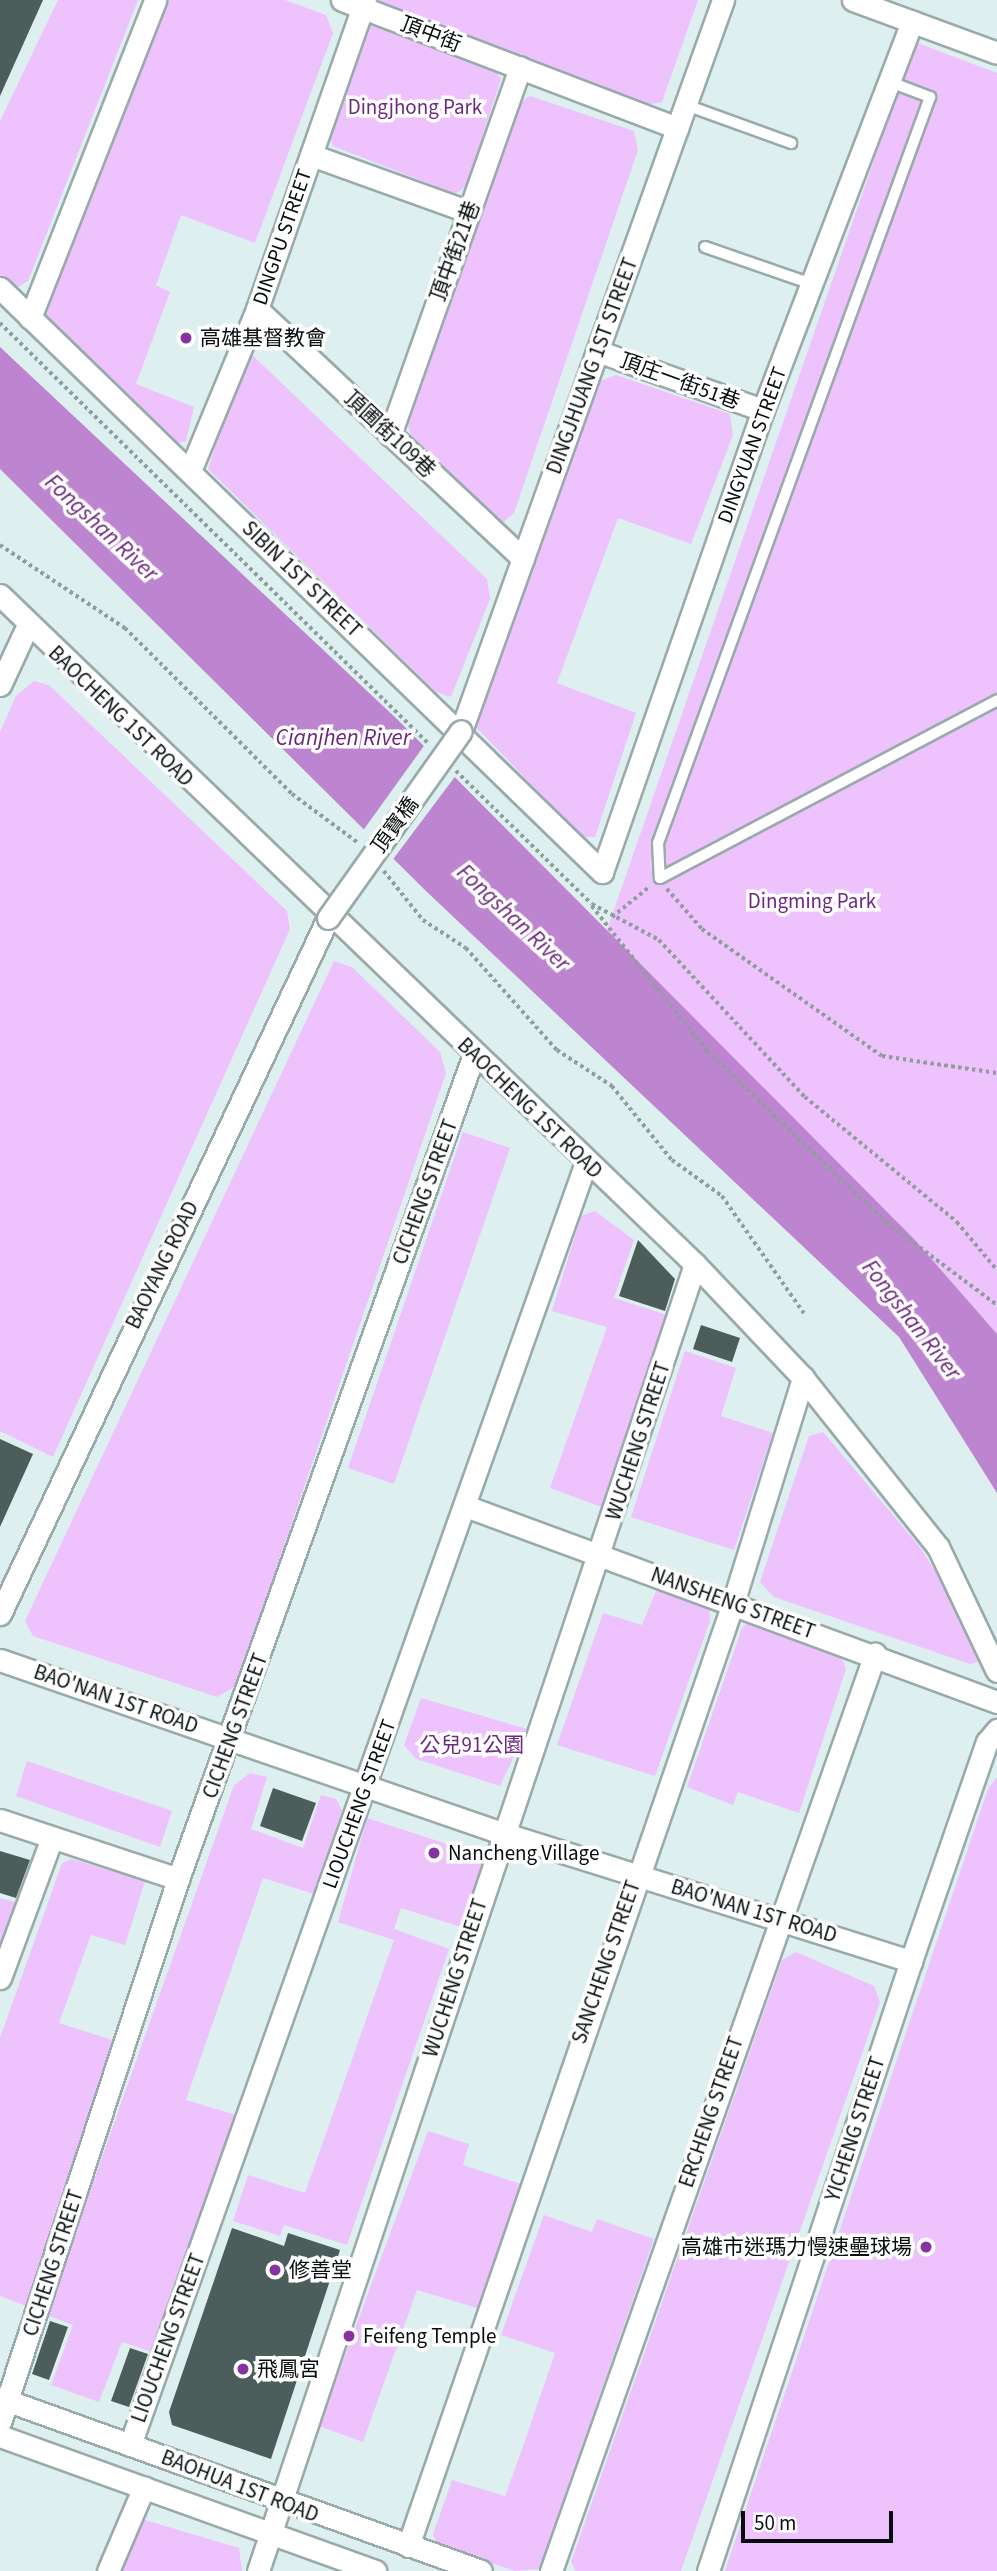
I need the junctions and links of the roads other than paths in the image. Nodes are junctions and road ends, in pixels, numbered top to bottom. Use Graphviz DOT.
graph roads {
  1 [pos="155,0"];
  2 [pos="342,0"];
  3 [pos="723,0"];
  4 [pos="853,0"];
  5 [pos="364,4"];
  6 [pos="912,22"];
  7 [pos="997,53"];
  8 [pos="520,68"];
  9 [pos="890,82"];
  10 [pos="686,105"];
  11 [pos="677,128"];
  12 [pos="790,143"];
  13 [pos="312,155"];
  14 [pos="469,212"];
  15 [pos="705,247"];
  16 [pos="812,284"];
  17 [pos="0,288"];
  18 [pos="257,309"];
  19 [pos="30,318"];
  20 [pos="597,351"];
  21 [pos="763,410"];
  22 [pos="390,435"];
  23 [pos="190,471"];
  24 [pos="523,559"];
  25 [pos="0,595"];
  26 [pos="28,625"];
  27 [pos="0,685"];
  28 [pos="997,700"];
  29 [pos="461,731"];
  30 [pos="602,872"];
  31 [pos="328,918"];
  32 [pos="474,1054"];
  33 [pos="586,1161"];
  34 [pos="695,1264"];
  35 [pos="803,1378"];
  36 [pos="468,1507"];
  37 [pos="602,1556"];
  38 [pos="733,1604"];
  39 [pos="0,1614"];
  40 [pos="876,1654"];
  41 [pos="0,1660"];
  42 [pos="997,1671"];
  43 [pos="997,1702"];
  44 [pos="997,1730"];
  45 [pos="231,1739"];
  46 [pos="365,1786"];
  47 [pos="0,1820"];
  48 [pos="502,1833"];
  49 [pos="51,1840"];
  50 [pos="636,1874"];
  51 [pos="178,1879"];
  52 [pos="779,1918"];
  53 [pos="911,1961"];
  54 [pos="0,1978"];
  55 [pos="4,2400"];
  56 [pos="0,2421"];
  57 [pos="0,2436"];
  58 [pos="130,2445"];
  59 [pos="144,2487"];
  60 [pos="282,2504"];
  61 [pos="272,2533"];
  62 [pos="408,2546"];
  63 [pos="108,2571"];
  64 [pos="258,2571"];
  65 [pos="375,2571"];
  66 [pos="481,2571"];
  67 [pos="551,2571"];
  68 [pos="708,2571"];
  1 -- 19 [label="street"];
  2 -- 5 [label="street, 頂中街"];
  3 -- 10 [label="street, DINGJHUANG 1ST STREET"];
  4 -- 6 [label="street"];
  5 -- 8 [label="street, 頂中街"];
  5 -- 13 [label="street, DINGPU STREET"];
  6 -- 7 [label="street"];
  6 -- 9 [label="street, DINGYUAN STREET"];
  8 -- 11 [label="street, 頂中街"];
  8 -- 14 [label="street, 頂中街21巷"];
  9 -- 16 [label="street, DINGYUAN STREET"];
  9 -- 28 [label="lane"];
  10 -- 11 [label="street, DINGJHUANG 1ST STREET"];
  10 -- 12 [label="lane"];
  11 -- 20 [label="street, DINGJHUANG 1ST STREET"];
  13 -- 14 [label="street"];
  13 -- 18 [label="street, DINGPU STREET"];
  14 -- 22 [label="street, 頂中街21巷"];
  15 -- 16 [label="lane"];
  16 -- 21 [label="street, DINGYUAN STREET"];
  17 -- 19 [label="street, SIBIN 1ST STREET"];
  18 -- 22 [label="street, 頂圃街109巷"];
  18 -- 23 [label="street, DINGPU STREET"];
  19 -- 23 [label="street, SIBIN 1ST STREET"];
  20 -- 21 [label="street, 頂庄一街51巷"];
  20 -- 24 [label="street, DINGJHUANG 1ST STREET"];
  21 -- 30 [label="street, DINGYUAN STREET"];
  22 -- 24 [label="street, 頂圃街109巷"];
  23 -- 29 [label="street, SIBIN 1ST STREET"];
  24 -- 29 [label="street, DINGJHUANG 1ST STREET"];
  25 -- 26 [label="street, BAOCHENG 1ST ROAD"];
  26 -- 27 [label="street"];
  26 -- 31 [label="street, BAOCHENG 1ST ROAD"];
  29 -- 30 [label="street, SIBIN 1ST STREET"];
  29 -- 31 [label="street, 頂寶橋, bridge"];
  31 -- 32 [label="street, BAOCHENG 1ST ROAD"];
  31 -- 39 [label="street, BAOYANG ROAD"];
  32 -- 33 [label="street, BAOCHENG 1ST ROAD"];
  32 -- 45 [label="street, CICHENG STREET"];
  33 -- 34 [label="street, BAOCHENG 1ST ROAD"];
  33 -- 36 [label="street, LIOUCHENG STREET"];
  34 -- 35 [label="street, BAOCHENG 1ST ROAD"];
  34 -- 37 [label="street, WUCHENG STREET"];
  35 -- 38 [label="street, SANCHENG STREET"];
  35 -- 42 [label="street, BAOCHENG 1ST ROAD"];
  36 -- 37 [label="street, NANSHENG STREET"];
  36 -- 46 [label="street, LIOUCHENG STREET"];
  37 -- 38 [label="street, NANSHENG STREET"];
  37 -- 48 [label="street, WUCHENG STREET"];
  38 -- 40 [label="street, NANSHENG STREET"];
  38 -- 50 [label="street, SANCHENG STREET"];
  40 -- 43 [label="street, NANSHENG STREET"];
  40 -- 52 [label="street, ERCHENG STREET"];
  41 -- 45 [label="street, BAO'NAN 1ST ROAD"];
  44 -- 53 [label="street, YICHENG STREET"];
  45 -- 46 [label="street, BAO'NAN 1ST ROAD"];
  45 -- 51 [label="street, CICHENG STREET"];
  46 -- 48 [label="street, BAO'NAN 1ST ROAD"];
  46 -- 58 [label="street, LIOUCHENG STREET"];
  47 -- 49 [label="street"];
  48 -- 50 [label="street, BAO'NAN 1ST ROAD"];
  48 -- 60 [label="street, WUCHENG STREET"];
  49 -- 51 [label="street"];
  49 -- 54 [label="street"];
  50 -- 52 [label="street, BAO'NAN 1ST ROAD"];
  50 -- 62 [label="street, SANCHENG STREET"];
  51 -- 55 [label="street, CICHENG STREET"];
  52 -- 53 [label="street, BAO'NAN 1ST ROAD"];
  52 -- 67 [label="street, ERCHENG STREET"];
  53 -- 68 [label="street, YICHENG STREET"];
  55 -- 56 [label="street, CICHENG STREET"];
  55 -- 58 [label="street, BAOHUA 1ST ROAD"];
  57 -- 59 [label="street, BAOHUA 1ST ROAD"];
  58 -- 60 [label="street, BAOHUA 1ST ROAD"];
  59 -- 61 [label="street, BAOHUA 1ST ROAD"];
  59 -- 63 [label="street"];
  60 -- 61 [label="street, WUCHENG STREET"];
  60 -- 62 [label="street, BAOHUA 1ST ROAD"];
  61 -- 64 [label="street, WUCHENG STREET"];
  61 -- 65 [label="street, BAOHUA 1ST ROAD"];
  62 -- 66 [label="street, BAOHUA 1ST ROAD"];
}
